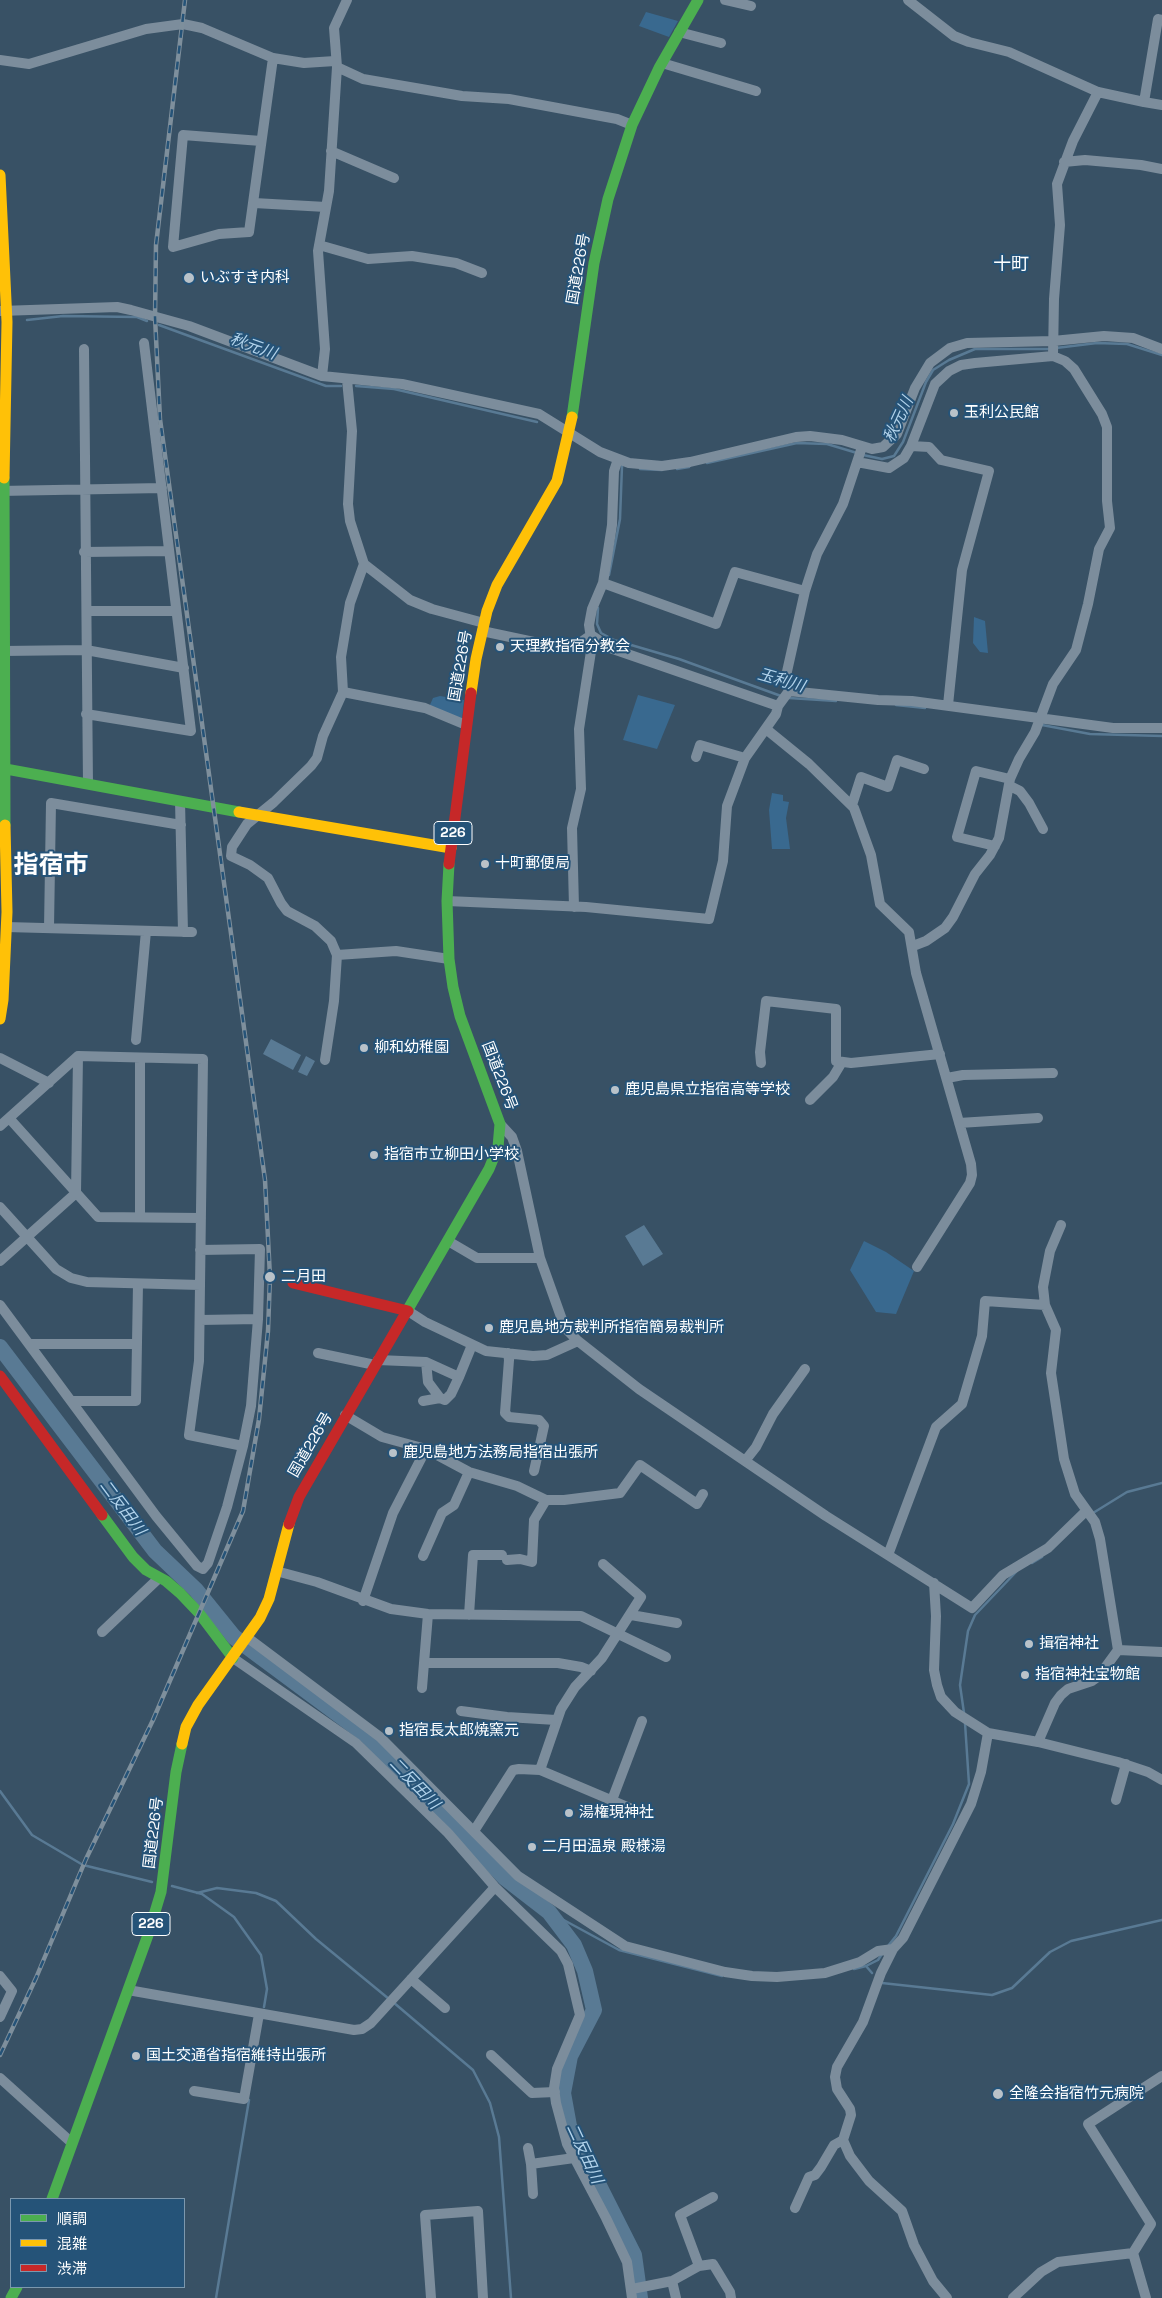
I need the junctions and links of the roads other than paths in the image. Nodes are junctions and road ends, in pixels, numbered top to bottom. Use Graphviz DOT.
graph roads {
  1 [pos="347,0"];
  2 [pos="698,0"];
  3 [pos="725,0"];
  4 [pos="908,0"];
  5 [pos="751,6"];
  6 [pos="1162,20"];
  7 [pos="679,32"];
  8 [pos="720,43"];
  9 [pos="273,58"];
  10 [pos="0,60"];
  11 [pos="662,63"];
  12 [pos="336,64"];
  13 [pos="756,91"];
  14 [pos="1098,92"];
  15 [pos="1144,102"];
  16 [pos="1162,105"];
  17 [pos="632,125"];
  18 [pos="261,142"];
  19 [pos="331,151"];
  20 [pos="1064,162"];
  21 [pos="1162,169"];
  22 [pos="0,175"];
  23 [pos="394,178"];
  24 [pos="254,203"];
  25 [pos="326,207"];
  26 [pos="319,245"];
  27 [pos="482,273"];
  28 [pos="4,317"];
  29 [pos="144,343"];
  30 [pos="84,349"];
  31 [pos="1053,349"];
  32 [pos="1162,349"];
  33 [pos="322,376"];
  34 [pos="347,380"];
  35 [pos="570,434"];
  36 [pos="911,446"];
  37 [pos="860,455"];
  38 [pos="617,460"];
  39 [pos="162,488"];
  40 [pos="2,491"];
  41 [pos="85,491"];
  42 [pos="168,550"];
  43 [pos="84,552"];
  44 [pos="364,564"];
  45 [pos="605,584"];
  46 [pos="805,591"];
  47 [pos="2,609"];
  48 [pos="88,611"];
  49 [pos="176,611"];
  50 [pos="483,627"];
  51 [pos="591,635"];
  52 [pos="86,650"];
  53 [pos="4,651"];
  54 [pos="184,668"];
  55 [pos="789,691"];
  56 [pos="343,692"];
  57 [pos="948,705"];
  58 [pos="778,706"];
  59 [pos="86,714"];
  60 [pos="1038,719"];
  61 [pos="466,725"];
  62 [pos="1162,728"];
  63 [pos="766,729"];
  64 [pos="696,757"];
  65 [pos="745,758"];
  66 [pos="2,768"];
  67 [pos="924,769"];
  68 [pos="1010,783"];
  69 [pos="88,784"];
  70 [pos="180,801"];
  71 [pos="852,805"];
  72 [pos="257,815"];
  73 [pos="181,825"];
  74 [pos="1042,829"];
  75 [pos="995,846"];
  76 [pos="451,848"];
  77 [pos="447,901"];
  78 [pos="574,907"];
  79 [pos="3,912"];
  80 [pos="6,927"];
  81 [pos="49,928"];
  82 [pos="146,931"];
  83 [pos="913,946"];
  84 [pos="337,955"];
  85 [pos="449,958"];
  86 [pos="0,1019"];
  87 [pos="136,1040"];
  88 [pos="940,1054"];
  89 [pos="78,1056"];
  90 [pos="0,1058"];
  91 [pos="140,1058"];
  92 [pos="325,1060"];
  93 [pos="842,1062"];
  94 [pos="761,1063"];
  95 [pos="1053,1074"];
  96 [pos="947,1078"];
  97 [pos="49,1083"];
  98 [pos="810,1100"];
  99 [pos="9,1118"];
  100 [pos="1038,1118"];
  101 [pos="959,1123"];
  102 [pos="500,1124"];
  103 [pos="0,1126"];
  104 [pos="76,1193"];
  105 [pos="0,1207"];
  106 [pos="140,1217"];
  107 [pos="201,1218"];
  108 [pos="1061,1225"];
  109 [pos="27,1237"];
  110 [pos="448,1241"];
  111 [pos="200,1250"];
  112 [pos="540,1258"];
  113 [pos="0,1261"];
  114 [pos="917,1267"];
  115 [pos="293,1283"];
  116 [pos="138,1284"];
  117 [pos="200,1285"];
  118 [pos="0,1305"];
  119 [pos="1045,1305"];
  120 [pos="408,1311"];
  121 [pos="258,1319"];
  122 [pos="200,1320"];
  123 [pos="578,1341"];
  124 [pos="30,1344"];
  125 [pos="136,1344"];
  126 [pos="472,1345"];
  127 [pos="318,1353"];
  128 [pos="508,1353"];
  129 [pos="377,1362"];
  130 [pos="426,1362"];
  131 [pos="804,1369"];
  132 [pos="0,1376"];
  133 [pos="459,1377"];
  134 [pos="440,1398"];
  135 [pos="71,1401"];
  136 [pos="423,1401"];
  137 [pos="345,1415"];
  138 [pos="243,1446"];
  139 [pos="426,1449"];
  140 [pos="745,1461"];
  141 [pos="534,1471"];
  142 [pos="469,1472"];
  143 [pos="703,1494"];
  144 [pos="546,1500"];
  145 [pos="1086,1511"];
  146 [pos="888,1555"];
  147 [pos="423,1556"];
  148 [pos="603,1564"];
  149 [pos="276,1571"];
  150 [pos="159,1578"];
  151 [pos="934,1583"];
  152 [pos="363,1601"];
  153 [pos="428,1614"];
  154 [pos="469,1615"];
  155 [pos="631,1615"];
  156 [pos="677,1623"];
  157 [pos="102,1632"];
  158 [pos="618,1634"];
  159 [pos="247,1639"];
  160 [pos="1118,1650"];
  161 [pos="1162,1652"];
  162 [pos="235,1655"];
  163 [pos="666,1657"];
  164 [pos="424,1663"];
  165 [pos="591,1671"];
  166 [pos="422,1688"];
  167 [pos="461,1711"];
  168 [pos="556,1720"];
  169 [pos="642,1721"];
  170 [pos="988,1733"];
  171 [pos="1038,1742"];
  172 [pos="1126,1764"];
  173 [pos="540,1770"];
  174 [pos="1162,1780"];
  175 [pos="612,1800"];
  176 [pos="1116,1800"];
  177 [pos="637,1811"];
  178 [pos="474,1831"];
  179 [pos="494,1887"];
  180 [pos="893,1949"];
  181 [pos="0,1976"];
  182 [pos="411,1979"];
  183 [pos="128,1990"];
  184 [pos="445,2008"];
  185 [pos="259,2014"];
  186 [pos="0,2017"];
  187 [pos="491,2055"];
  188 [pos="1162,2076"];
  189 [pos="0,2078"];
  190 [pos="194,2091"];
  191 [pos="555,2092"];
  192 [pos="843,2140"];
  193 [pos="72,2143"];
  194 [pos="528,2148"];
  195 [pos="574,2158"];
  196 [pos="532,2164"];
  197 [pos="533,2194"];
  198 [pos="713,2197"];
  199 [pos="52,2198"];
  200 [pos="795,2208"];
  201 [pos="1133,2254"];
  202 [pos="700,2266"];
  203 [pos="672,2281"];
  204 [pos="632,2293"];
  205 [pos="431,2298"];
  206 [pos="483,2298"];
  207 [pos="676,2298"];
  208 [pos="731,2298"];
  209 [pos="946,2298"];
  210 [pos="1013,2298"];
  211 [pos="1146,2298"];
  1 -- 12 [label="street"];
  2 -- 7 [label="main road, 国道226号 / 226"];
  3 -- 5 [label="street"];
  4 -- 14 [label="street"];
  6 -- 15 [label="street"];
  7 -- 8 [label="street"];
  7 -- 11 [label="main road, 国道226号 / 226"];
  9 -- 10 [label="street"];
  9 -- 12 [label="street"];
  9 -- 18 [label="street"];
  11 -- 13 [label="street"];
  11 -- 17 [label="main road, 国道226号 / 226"];
  12 -- 17 [label="street"];
  12 -- 19 [label="street"];
  14 -- 15 [label="street"];
  14 -- 20 [label="street"];
  15 -- 16 [label="street"];
  17 -- 35 [label="main road, 国道226号 / 226"];
  18 -- 24 [label="street"];
  18 -- 24 [label="street"];
  19 -- 23 [label="street"];
  19 -- 25 [label="street"];
  20 -- 21 [label="street"];
  20 -- 31 [label="street"];
  22 -- 28 [label="main road"];
  24 -- 25 [label="street"];
  25 -- 26 [label="street"];
  26 -- 27 [label="street"];
  26 -- 33 [label="street"];
  28 -- 33 [label="street"];
  28 -- 40 [label="main road"];
  29 -- 39 [label="street"];
  30 -- 41 [label="street"];
  31 -- 32 [label="street"];
  31 -- 36 [label="street"];
  31 -- 37 [label="street"];
  31 -- 60 [label="street"];
  33 -- 34 [label="street"];
  34 -- 35 [label="street"];
  34 -- 44 [label="street"];
  35 -- 38 [label="street"];
  35 -- 50 [label="main road, 国道226号 / 226"];
  36 -- 37 [label="street"];
  36 -- 57 [label="street"];
  37 -- 38 [label="street"];
  37 -- 46 [label="street"];
  38 -- 45 [label="street"];
  39 -- 41 [label="street"];
  39 -- 42 [label="street"];
  40 -- 41 [label="street"];
  40 -- 47 [label="main road"];
  41 -- 43 [label="street"];
  42 -- 43 [label="street"];
  42 -- 49 [label="street"];
  43 -- 48 [label="street"];
  44 -- 50 [label="street"];
  44 -- 56 [label="street"];
  45 -- 46 [label="street"];
  45 -- 51 [label="street"];
  46 -- 55 [label="street"];
  47 -- 53 [label="main road"];
  48 -- 49 [label="street"];
  48 -- 52 [label="street"];
  49 -- 54 [label="street"];
  50 -- 51 [label="street"];
  50 -- 61 [label="main road, 国道226号 / 226"];
  51 -- 58 [label="street"];
  51 -- 78 [label="street"];
  52 -- 53 [label="street"];
  52 -- 54 [label="street"];
  52 -- 59 [label="street"];
  53 -- 66 [label="main road"];
  54 -- 59 [label="street"];
  55 -- 57 [label="street"];
  55 -- 58 [label="street"];
  56 -- 61 [label="street"];
  56 -- 72 [label="street"];
  57 -- 60 [label="street"];
  58 -- 63 [label="street"];
  59 -- 69 [label="street"];
  60 -- 62 [label="street"];
  60 -- 68 [label="street"];
  61 -- 76 [label="main road, 国道226号 / 226"];
  63 -- 65 [label="street"];
  63 -- 71 [label="street"];
  64 -- 65 [label="street"];
  65 -- 78 [label="street"];
  66 -- 69 [label="main road"];
  66 -- 79 [label="main road"];
  67 -- 71 [label="street"];
  68 -- 74 [label="street"];
  68 -- 75 [label="street"];
  68 -- 75 [label="street"];
  69 -- 70 [label="main road"];
  70 -- 72 [label="main road"];
  70 -- 73 [label="street"];
  71 -- 83 [label="street"];
  72 -- 76 [label="main road"];
  72 -- 84 [label="street"];
  73 -- 81 [label="street"];
  73 -- 82 [label="street"];
  75 -- 83 [label="street"];
  76 -- 77 [label="main road, 国道226号 / 226"];
  77 -- 78 [label="street"];
  77 -- 85 [label="main road, 国道226号 / 226"];
  79 -- 80 [label="main road"];
  80 -- 81 [label="street"];
  80 -- 86 [label="main road"];
  81 -- 82 [label="street"];
  82 -- 87 [label="street"];
  83 -- 88 [label="street"];
  84 -- 85 [label="street"];
  84 -- 92 [label="street"];
  85 -- 102 [label="main road, 国道226号 / 226"];
  88 -- 93 [label="street"];
  88 -- 96 [label="street"];
  89 -- 91 [label="street"];
  89 -- 97 [label="street"];
  89 -- 104 [label="street"];
  90 -- 97 [label="street"];
  91 -- 106 [label="street"];
  91 -- 107 [label="street"];
  93 -- 94 [label="street"];
  93 -- 98 [label="street"];
  95 -- 96 [label="street"];
  96 -- 101 [label="street"];
  97 -- 99 [label="street"];
  99 -- 103 [label="street"];
  99 -- 104 [label="street"];
  100 -- 101 [label="street"];
  101 -- 114 [label="street"];
  102 -- 110 [label="main road, 国道226号 / 226"];
  102 -- 112 [label="street"];
  104 -- 106 [label="street"];
  104 -- 109 [label="street"];
  105 -- 109 [label="street"];
  106 -- 107 [label="street"];
  107 -- 111 [label="street"];
  108 -- 119 [label="street"];
  109 -- 113 [label="street"];
  109 -- 116 [label="street"];
  110 -- 112 [label="street"];
  110 -- 120 [label="main road, 国道226号 / 226"];
  111 -- 117 [label="street"];
  111 -- 121 [label="street"];
  112 -- 123 [label="street"];
  115 -- 120 [label="main road"];
  116 -- 117 [label="street"];
  116 -- 125 [label="street"];
  117 -- 122 [label="street"];
  118 -- 124 [label="street"];
  119 -- 145 [label="street"];
  119 -- 146 [label="street"];
  120 -- 126 [label="street"];
  120 -- 129 [label="main road, 国道226号 / 226"];
  121 -- 122 [label="street"];
  121 -- 138 [label="street"];
  122 -- 138 [label="street"];
  123 -- 128 [label="street"];
  123 -- 140 [label="street"];
  124 -- 125 [label="street"];
  124 -- 135 [label="street"];
  125 -- 135 [label="street"];
  126 -- 128 [label="street"];
  126 -- 133 [label="street"];
  127 -- 129 [label="street"];
  128 -- 141 [label="street"];
  129 -- 130 [label="street"];
  129 -- 137 [label="main road, 国道226号 / 226"];
  130 -- 133 [label="street"];
  130 -- 134 [label="street"];
  131 -- 140 [label="street"];
  132 -- 150 [label="main road"];
  133 -- 134 [label="street"];
  134 -- 136 [label="street"];
  135 -- 138 [label="street"];
  137 -- 139 [label="street"];
  137 -- 149 [label="main road, 国道226号 / 226"];
  139 -- 142 [label="street"];
  139 -- 152 [label="street"];
  140 -- 146 [label="street"];
  142 -- 144 [label="street"];
  142 -- 147 [label="street"];
  143 -- 144 [label="street"];
  144 -- 154 [label="street"];
  145 -- 151 [label="street"];
  145 -- 160 [label="street"];
  146 -- 151 [label="street"];
  148 -- 155 [label="street"];
  149 -- 152 [label="street"];
  149 -- 159 [label="main road, 国道226号 / 226"];
  150 -- 157 [label="street"];
  150 -- 162 [label="main road"];
  151 -- 170 [label="street"];
  152 -- 153 [label="street"];
  153 -- 154 [label="street"];
  153 -- 164 [label="street"];
  154 -- 158 [label="street"];
  155 -- 156 [label="street"];
  155 -- 158 [label="street"];
  158 -- 163 [label="street"];
  158 -- 165 [label="street"];
  159 -- 162 [label="main road, 国道226号 / 226"];
  159 -- 178 [label="street"];
  160 -- 161 [label="street"];
  160 -- 171 [label="street"];
  162 -- 179 [label="street"];
  162 -- 183 [label="main road, 国道226号 / 226"];
  164 -- 165 [label="street"];
  164 -- 166 [label="street"];
  165 -- 168 [label="street"];
  167 -- 168 [label="street"];
  168 -- 173 [label="street"];
  169 -- 175 [label="street"];
  170 -- 171 [label="street"];
  170 -- 180 [label="street"];
  171 -- 172 [label="street"];
  172 -- 174 [label="street"];
  172 -- 176 [label="street"];
  173 -- 175 [label="street"];
  173 -- 178 [label="street"];
  175 -- 177 [label="street"];
  178 -- 180 [label="street"];
  179 -- 182 [label="street"];
  179 -- 191 [label="street"];
  180 -- 192 [label="street"];
  181 -- 186 [label="street"];
  182 -- 184 [label="street"];
  182 -- 185 [label="street"];
  183 -- 185 [label="street"];
  183 -- 193 [label="main road, 国道226号 / 226"];
  185 -- 190 [label="street"];
  187 -- 191 [label="street"];
  188 -- 201 [label="street"];
  189 -- 193 [label="street"];
  191 -- 195 [label="street"];
  192 -- 200 [label="street"];
  192 -- 209 [label="street"];
  193 -- 199 [label="main road, 国道226号 / 226"];
  194 -- 196 [label="street"];
  195 -- 196 [label="street"];
  195 -- 204 [label="street"];
  196 -- 197 [label="street"];
  198 -- 202 [label="street"];
  201 -- 210 [label="street"];
  201 -- 211 [label="street"];
  202 -- 203 [label="street"];
  202 -- 208 [label="street"];
  203 -- 204 [label="street"];
  203 -- 207 [label="street"];
  205 -- 206 [label="street"];
}
